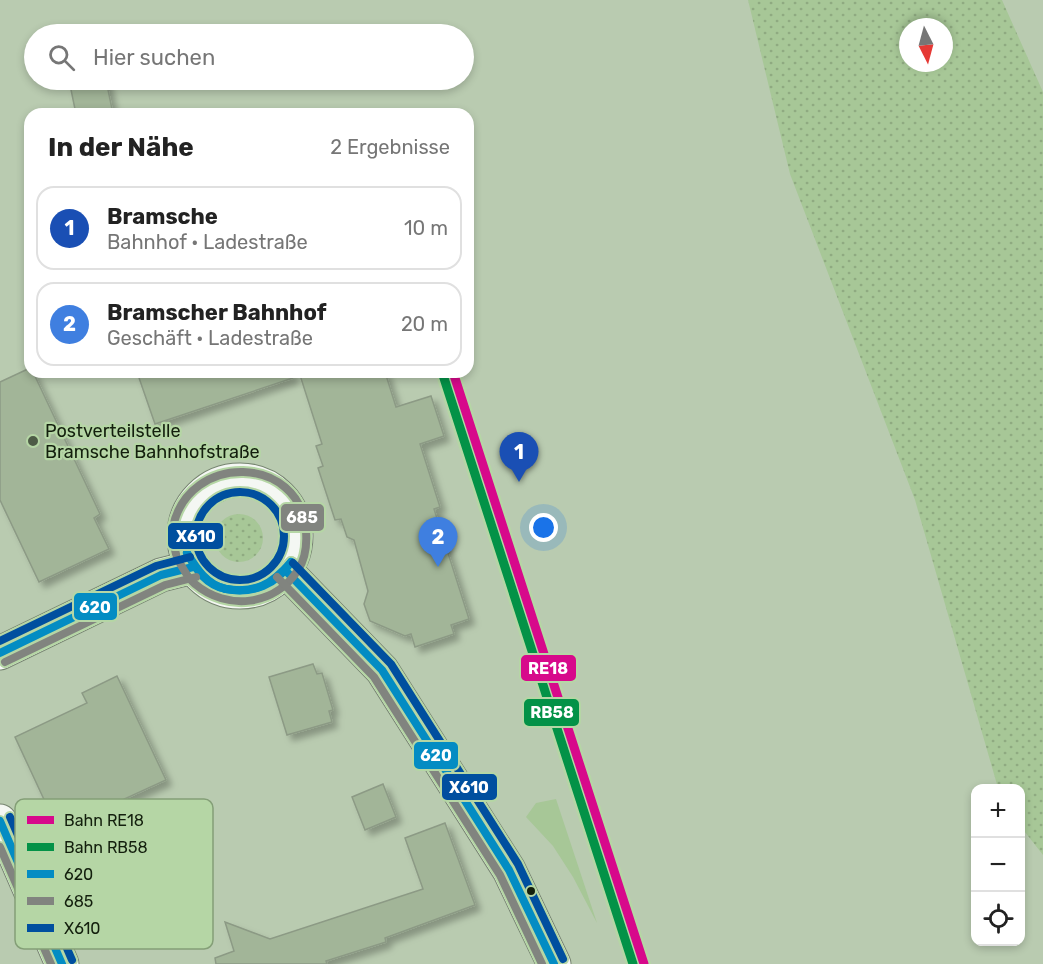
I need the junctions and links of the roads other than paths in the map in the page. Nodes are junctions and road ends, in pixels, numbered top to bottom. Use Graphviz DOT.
graph roads {
  1 [pos="193,567"];
  2 [pos="285,570"];
  3 [pos="0,653"];
  4 [pos="0,821"];
  5 [pos="15,856"];
  6 [pos="55,949"];
  7 [pos="62,964"];
  8 [pos="554,964"];
  1 -- 2 [label="street"];
  1 -- 2 [label="street"];
  1 -- 3 [label="street"];
  2 -- 8 [label="street"];
  4 -- 5 [label="street"];
  6 -- 7 [label="street"];
}
